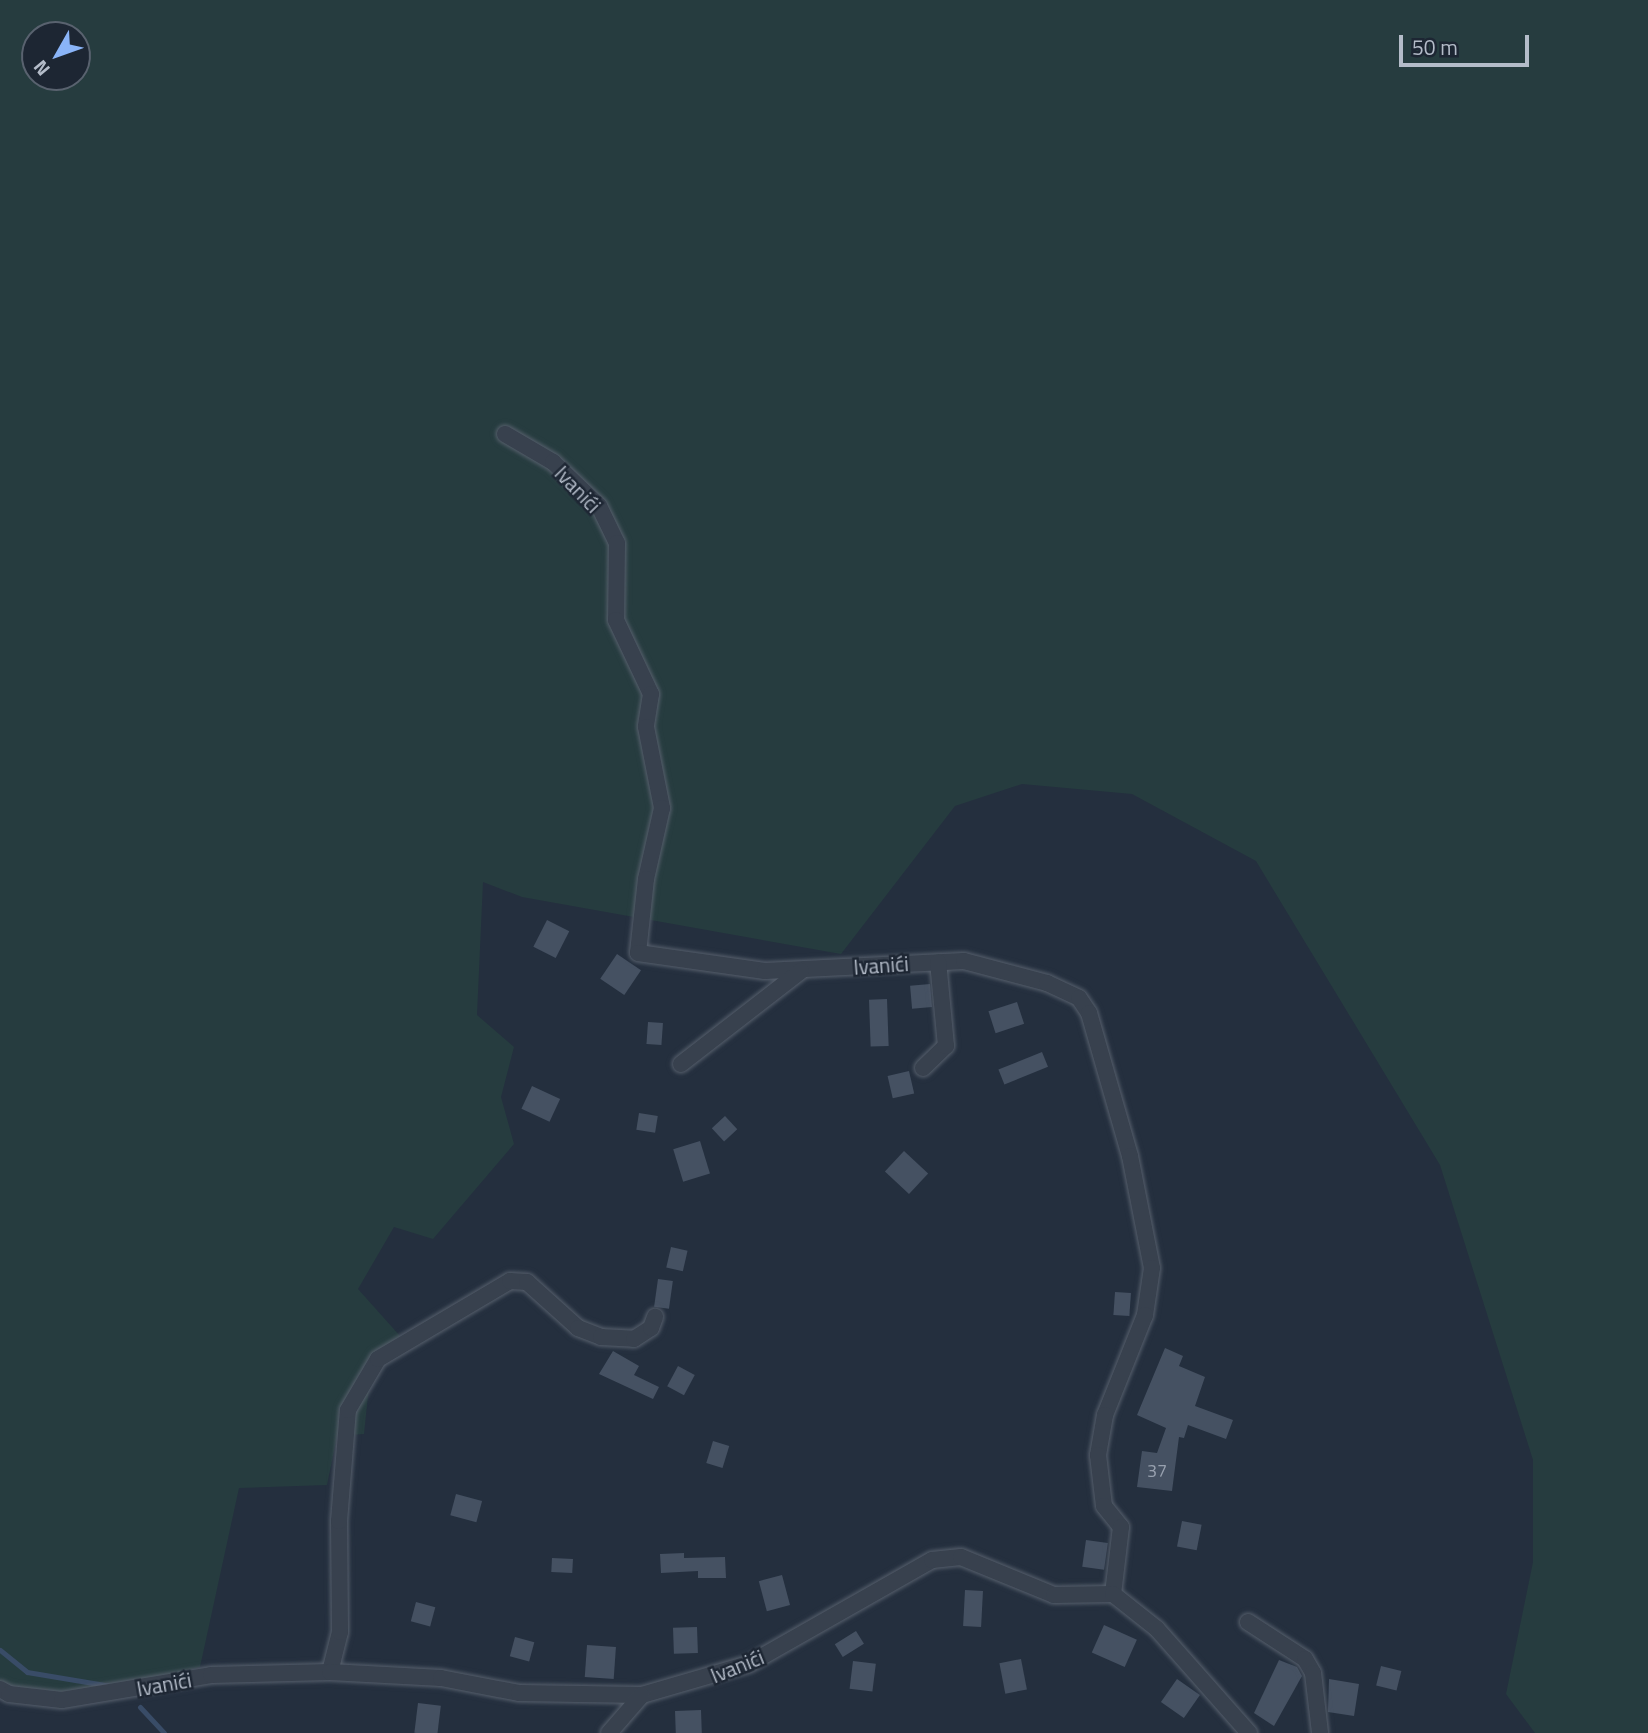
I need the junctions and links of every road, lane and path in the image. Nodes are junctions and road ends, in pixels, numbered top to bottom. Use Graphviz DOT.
graph roads {
  1 [pos="505,434"];
  2 [pos="938,962"];
  3 [pos="801,971"];
  4 [pos="681,1064"];
  5 [pos="923,1068"];
  6 [pos="655,1317"];
  7 [pos="1113,1594"];
  8 [pos="1248,1622"];
  9 [pos="331,1672"];
  10 [pos="0,1689"];
  11 [pos="642,1695"];
  12 [pos="610,1733"];
  13 [pos="1249,1733"];
  14 [pos="1320,1733"];
  1 -- 3 [label="street, Ivanići"];
  2 -- 3 [label="street, Ivanići"];
  2 -- 5 [label="street"];
  2 -- 7 [label="street, Ivanići"];
  3 -- 4 [label="street"];
  6 -- 9 [label="street"];
  7 -- 11 [label="street, Ivanići"];
  7 -- 13 [label="street"];
  8 -- 14 [label="street"];
  9 -- 10 [label="street, Ivanići"];
  9 -- 11 [label="street, Ivanići"];
  11 -- 12 [label="street"];
}
